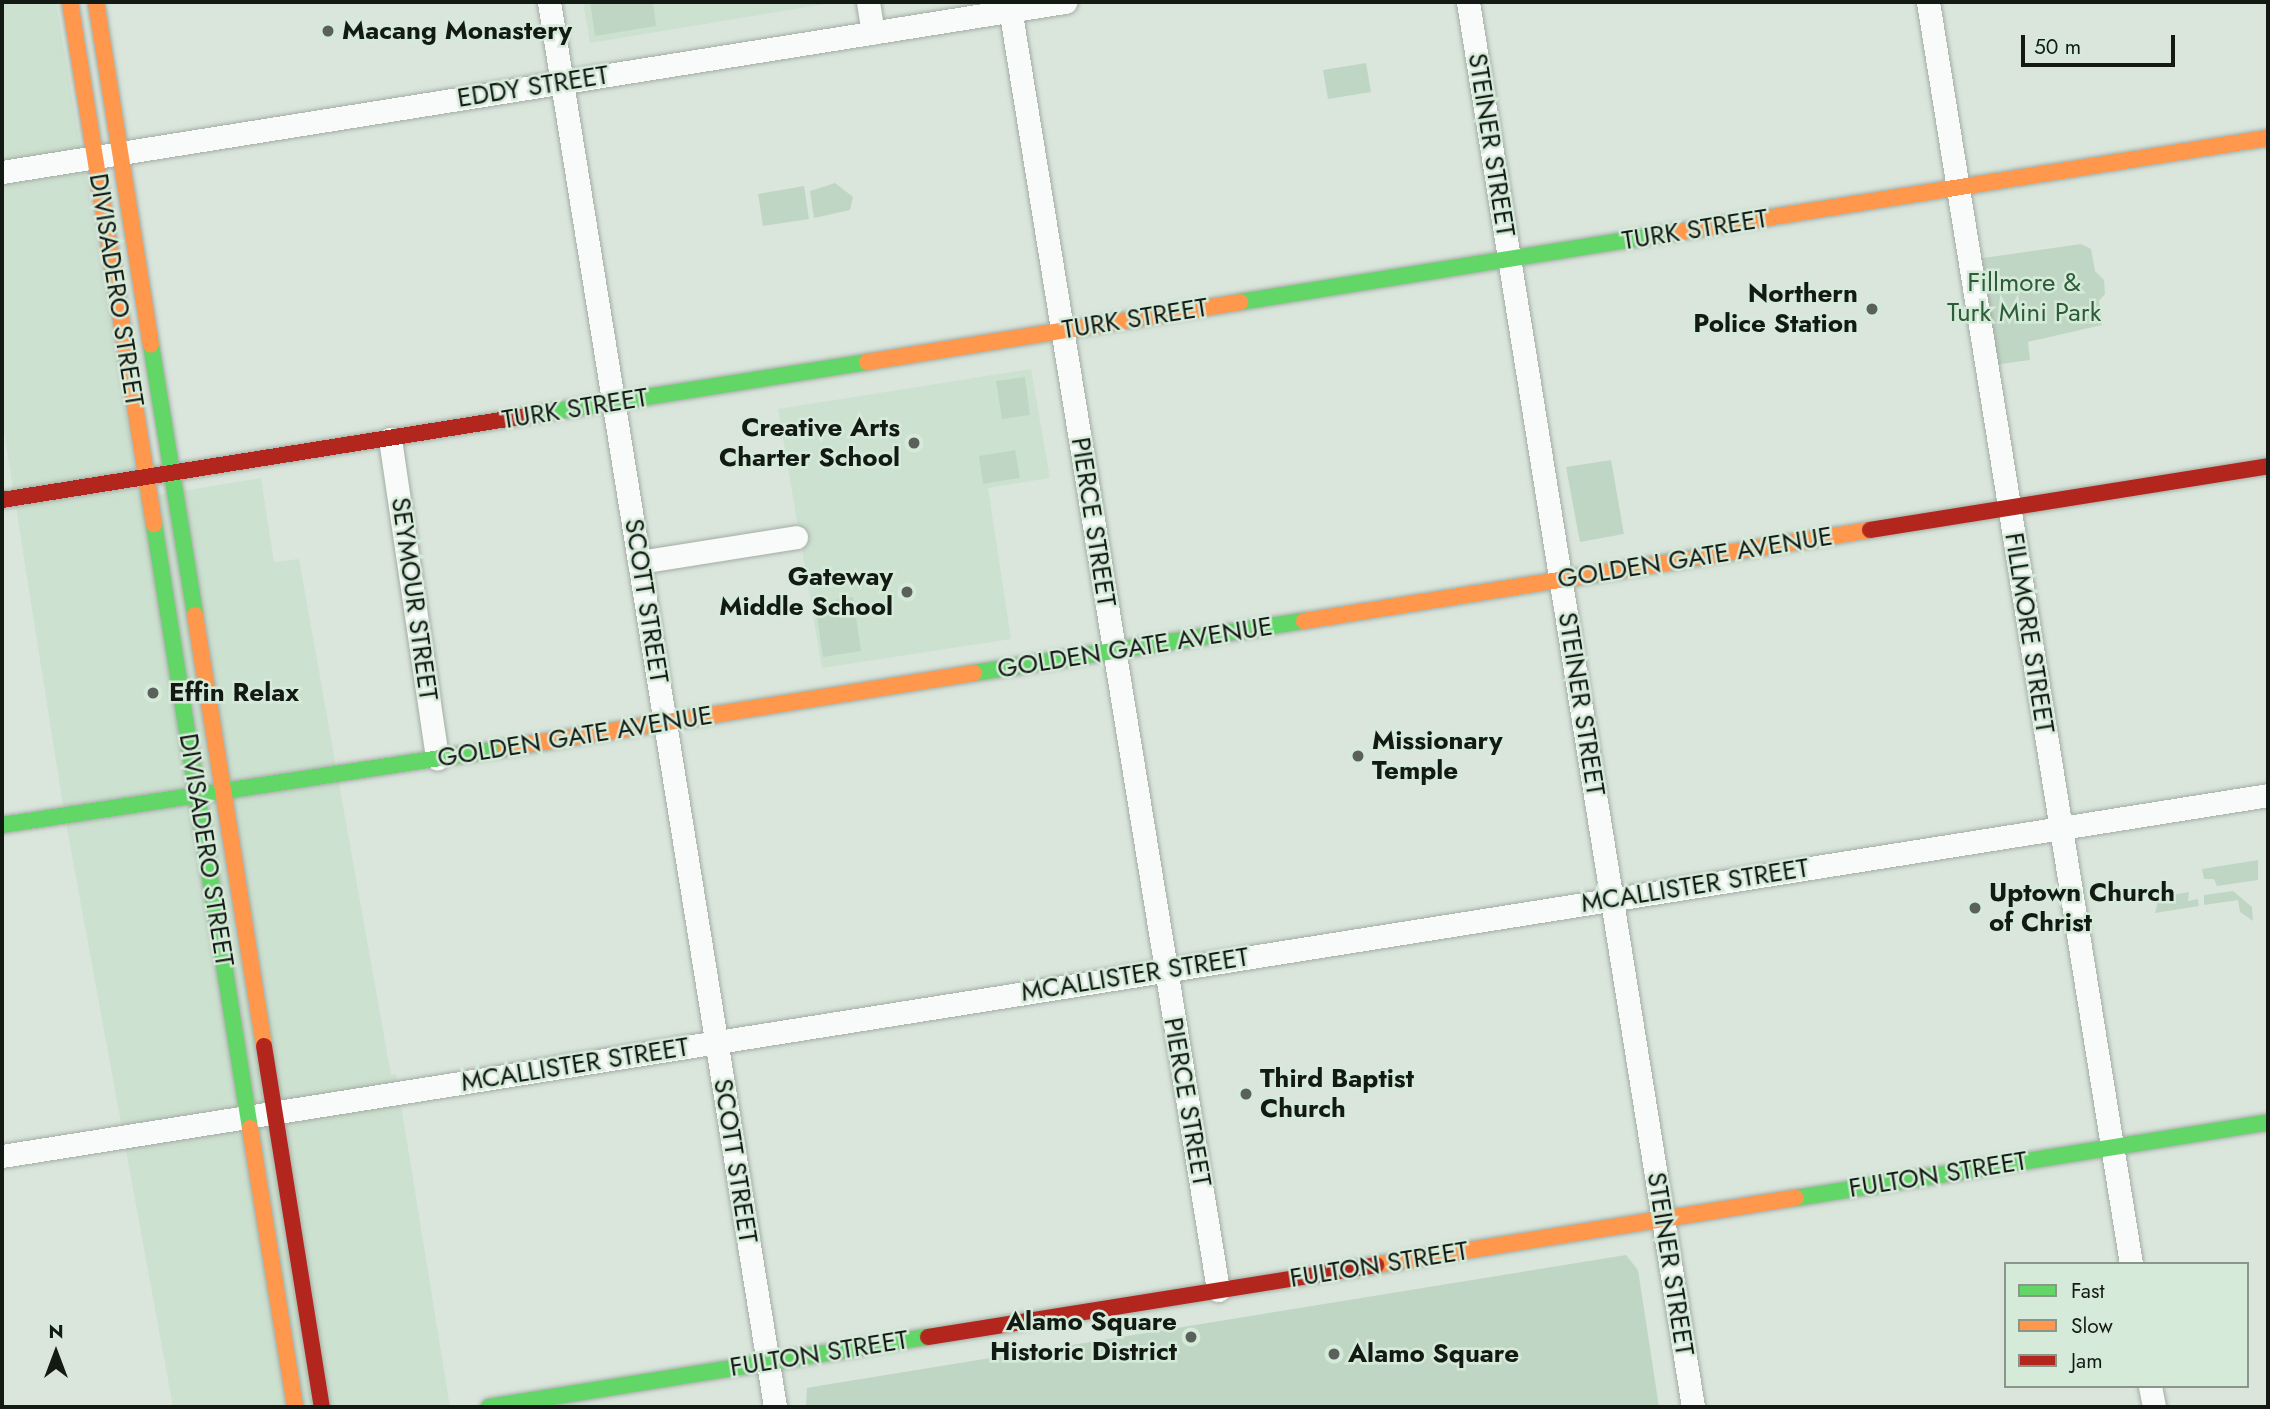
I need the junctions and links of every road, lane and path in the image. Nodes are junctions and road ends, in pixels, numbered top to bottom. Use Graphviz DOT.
graph roads {
  1 [pos="70,2"];
  2 [pos="96,2"];
  3 [pos="550,2"];
  4 [pos="868,2"];
  5 [pos="1065,2"];
  6 [pos="1468,2"];
  7 [pos="1928,2"];
  8 [pos="1010,6"];
  9 [pos="873,33"];
  10 [pos="563,82"];
  11 [pos="2268,138"];
  12 [pos="121,153"];
  13 [pos="95,157"];
  14 [pos="2,172"];
  15 [pos="1958,187"];
  16 [pos="1510,259"];
  17 [pos="1062,331"];
  18 [pos="614,403"];
  19 [pos="390,439"];
  20 [pos="2268,466"];
  21 [pos="172,474"];
  22 [pos="146,478"];
  23 [pos="2,500"];
  24 [pos="2009,508"];
  25 [pos="796,537"];
  26 [pos="639,562"];
  27 [pos="1561,580"];
  28 [pos="1113,651"];
  29 [pos="665,723"];
  30 [pos="438,759"];
  31 [pos="223,793"];
  32 [pos="2268,795"];
  33 [pos="197,798"];
  34 [pos="2,825"];
  35 [pos="2060,828"];
  36 [pos="1612,899"];
  37 [pos="1165,971"];
  38 [pos="716,1042"];
  39 [pos="274,1113"];
  40 [pos="249,1117"];
  41 [pos="2268,1122"];
  42 [pos="2112,1147"];
  43 [pos="2,1156"];
  44 [pos="1663,1219"];
  45 [pos="2131,1262"];
  46 [pos="1218,1290"];
  47 [pos="767,1362"];
  48 [pos="2150,1388"];
  49 [pos="295,1407"];
  50 [pos="322,1407"];
  51 [pos="489,1407"];
  52 [pos="775,1407"];
  53 [pos="1693,1407"];
  54 [pos="2154,1407"];
  1 -- 13 [label="main road, DIVISADERO STREET"];
  2 -- 12 [label="main road, DIVISADERO STREET"];
  3 -- 10 [label="street, SCOTT STREET"];
  4 -- 9 [label="street"];
  5 -- 8 [label="street, EDDY STREET"];
  6 -- 16 [label="street, STEINER STREET"];
  7 -- 15 [label="street, FILLMORE STREET"];
  8 -- 9 [label="street, EDDY STREET"];
  8 -- 17 [label="street, PIERCE STREET"];
  9 -- 10 [label="street, EDDY STREET"];
  10 -- 12 [label="street, EDDY STREET"];
  10 -- 18 [label="street, SCOTT STREET"];
  11 -- 15 [label="main road, TURK STREET"];
  12 -- 13 [label="street, EDDY STREET"];
  12 -- 21 [label="main road, DIVISADERO STREET"];
  13 -- 14 [label="street, EDDY STREET"];
  13 -- 22 [label="main road, DIVISADERO STREET"];
  15 -- 16 [label="main road, TURK STREET"];
  15 -- 24 [label="street, FILLMORE STREET"];
  16 -- 17 [label="main road, TURK STREET"];
  16 -- 27 [label="street, STEINER STREET"];
  17 -- 18 [label="main road, TURK STREET"];
  17 -- 28 [label="street, PIERCE STREET"];
  18 -- 19 [label="main road, TURK STREET"];
  18 -- 26 [label="street, SCOTT STREET"];
  19 -- 21 [label="main road, TURK STREET"];
  19 -- 30 [label="street, SEYMOUR STREET"];
  20 -- 24 [label="main road, GOLDEN GATE AVENUE"];
  21 -- 22 [label="main road, TURK STREET"];
  21 -- 31 [label="main road, DIVISADERO STREET"];
  22 -- 23 [label="main road, TURK STREET"];
  22 -- 33 [label="main road, DIVISADERO STREET"];
  24 -- 27 [label="main road, GOLDEN GATE AVENUE"];
  24 -- 35 [label="street, FILLMORE STREET"];
  25 -- 26 [label="street"];
  26 -- 29 [label="street, SCOTT STREET"];
  27 -- 28 [label="main road, GOLDEN GATE AVENUE"];
  27 -- 36 [label="street, STEINER STREET"];
  28 -- 29 [label="main road, GOLDEN GATE AVENUE"];
  28 -- 37 [label="street, PIERCE STREET"];
  29 -- 30 [label="main road, GOLDEN GATE AVENUE"];
  29 -- 38 [label="street, SCOTT STREET"];
  30 -- 31 [label="main road, GOLDEN GATE AVENUE"];
  31 -- 33 [label="main road, GOLDEN GATE AVENUE"];
  31 -- 39 [label="main road, DIVISADERO STREET"];
  32 -- 35 [label="street, MCALLISTER STREET"];
  33 -- 34 [label="main road, GOLDEN GATE AVENUE"];
  33 -- 40 [label="main road, DIVISADERO STREET"];
  35 -- 36 [label="street, MCALLISTER STREET"];
  35 -- 42 [label="street, FILLMORE STREET"];
  36 -- 37 [label="street, MCALLISTER STREET"];
  36 -- 44 [label="street, STEINER STREET"];
  37 -- 38 [label="street, MCALLISTER STREET"];
  37 -- 46 [label="street, PIERCE STREET"];
  38 -- 39 [label="street, MCALLISTER STREET"];
  38 -- 47 [label="street, SCOTT STREET"];
  39 -- 40 [label="street, MCALLISTER STREET"];
  39 -- 50 [label="main road, DIVISADERO STREET"];
  40 -- 43 [label="street, MCALLISTER STREET"];
  40 -- 49 [label="main road, DIVISADERO STREET"];
  41 -- 42 [label="main road, FULTON STREET"];
  42 -- 44 [label="main road, FULTON STREET"];
  42 -- 45 [label="street, FILLMORE STREET"];
  44 -- 46 [label="main road, FULTON STREET"];
  44 -- 53 [label="street, STEINER STREET"];
  46 -- 47 [label="main road, FULTON STREET"];
  47 -- 51 [label="main road, FULTON STREET"];
  47 -- 52 [label="street, SCOTT STREET"];
  48 -- 54 [label="street"];
}
